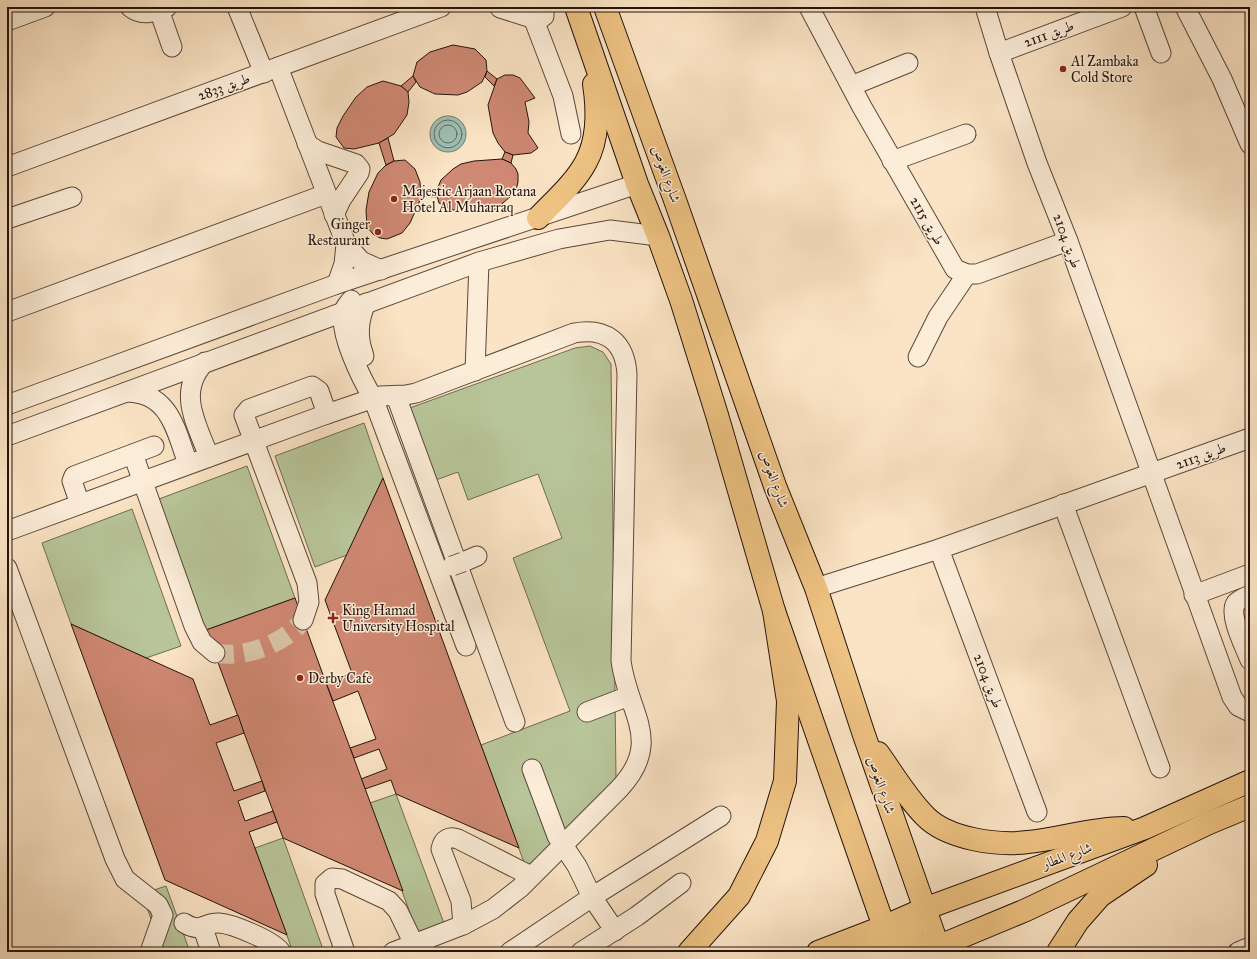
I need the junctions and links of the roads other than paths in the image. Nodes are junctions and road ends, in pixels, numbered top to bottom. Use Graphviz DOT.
graph roads {
  1 [pos="45,7"];
  2 [pos="130,7"];
  3 [pos="237,7"];
  4 [pos="441,7"];
  5 [pos="497,7"];
  6 [pos="576,7"];
  7 [pos="605,7"];
  8 [pos="809,7"];
  9 [pos="985,7"];
  10 [pos="1122,7"];
  11 [pos="1144,7"];
  12 [pos="1186,7"];
  13 [pos="161,8"];
  14 [pos="539,13"];
  15 [pos="7,21"];
  16 [pos="588,40"];
  17 [pos="172,47"];
  18 [pos="999,53"];
  19 [pos="1161,53"];
  20 [pos="908,63"];
  21 [pos="270,70"];
  22 [pos="851,86"];
  23 [pos="571,134"];
  24 [pos="966,134"];
  25 [pos="307,144"];
  26 [pos="1250,144"];
  27 [pos="892,161"];
  28 [pos="7,167"];
  29 [pos="637,184"];
  30 [pos="326,194"];
  31 [pos="72,197"];
  32 [pos="334,215"];
  33 [pos="538,218"];
  34 [pos="7,219"];
  35 [pos="658,236"];
  36 [pos="1068,241"];
  37 [pos="346,244"];
  38 [pos="479,262"];
  39 [pos="381,270"];
  40 [pos="967,274"];
  41 [pos="337,284"];
  42 [pos="366,303"];
  43 [pos="344,311"];
  44 [pos="7,312"];
  45 [pos="918,356"];
  46 [pos="205,362"];
  47 [pos="475,371"];
  48 [pos="124,392"];
  49 [pos="396,396"];
  50 [pos="373,398"];
  51 [pos="7,405"];
  52 [pos="193,413"];
  53 [pos="327,414"];
  54 [pos="172,421"];
  55 [pos="7,436"];
  56 [pos="1250,438"];
  57 [pos="253,440"];
  58 [pos="154,446"];
  59 [pos="133,454"];
  60 [pos="208,457"];
  61 [pos="188,464"];
  62 [pos="1151,474"];
  63 [pos="142,482"];
  64 [pos="775,486"];
  65 [pos="80,504"];
  66 [pos="1063,504"];
  67 [pos="7,531"];
  68 [pos="939,549"];
  69 [pos="7,568"];
  70 [pos="1250,574"];
  71 [pos="816,588"];
  72 [pos="1194,595"];
  73 [pos="1250,595"];
  74 [pos="774,611"];
  75 [pos="303,620"];
  76 [pos="466,646"];
  77 [pos="215,653"];
  78 [pos="1250,660"];
  79 [pos="629,696"];
  80 [pos="1246,711"];
  81 [pos="587,712"];
  82 [pos="514,722"];
  83 [pos="863,732"];
  84 [pos="1160,768"];
  85 [pos="532,769"];
  86 [pos="1250,781"];
  87 [pos="1250,806"];
  88 [pos="1037,812"];
  89 [pos="721,816"];
  90 [pos="1209,823"];
  91 [pos="1145,828"];
  92 [pos="563,845"];
  93 [pos="531,876"];
  94 [pos="681,883"];
  95 [pos="592,897"];
  96 [pos="924,909"];
  97 [pos="184,923"];
  98 [pos="463,925"];
  99 [pos="203,928"];
  100 [pos="615,931"];
  101 [pos="884,944"];
  102 [pos="927,947"];
  103 [pos="1250,947"];
  104 [pos="422,948"];
  105 [pos="150,952"];
  106 [pos="211,952"];
  107 [pos="281,952"];
  108 [pos="345,952"];
  109 [pos="393,952"];
  110 [pos="510,952"];
  111 [pos="581,952"];
  112 [pos="689,952"];
  113 [pos="818,952"];
  114 [pos="1058,952"];
  115 [pos="1238,952"];
  1 -- 15 [label="street"];
  2 -- 13 [label="street"];
  3 -- 21 [label="street"];
  4 -- 21 [label="street, طريق 2833"];
  5 -- 14 [label="street"];
  6 -- 16 [label="main road, شارع الغوص"];
  7 -- 64 [label="main road, شارع الغوص"];
  8 -- 22 [label="street, طريق 2115"];
  9 -- 18 [label="street, طريق 2104"];
  10 -- 18 [label="street, طريق 2111"];
  11 -- 19 [label="street"];
  12 -- 26 [label="street"];
  13 -- 17 [label="street"];
  14 -- 23 [label="street"];
  16 -- 29 [label="main road, شارع الغوص"];
  16 -- 33 [label="main road"];
  18 -- 36 [label="street, طريق 2104"];
  20 -- 22 [label="street"];
  21 -- 25 [label="street"];
  21 -- 28 [label="street, طريق 2833"];
  22 -- 27 [label="street, طريق 2115"];
  24 -- 27 [label="street"];
  25 -- 30 [label="street"];
  25 -- 32 [label="street"];
  27 -- 40 [label="street, طريق 2115"];
  29 -- 33 [label="street"];
  29 -- 35 [label="main road, شارع الغوص"];
  29 -- 64 [label="main road"];
  30 -- 32 [label="street"];
  30 -- 44 [label="street"];
  31 -- 34 [label="street"];
  32 -- 37 [label="street"];
  33 -- 39 [label="street"];
  35 -- 38 [label="street"];
  35 -- 74 [label="main road, شارع الغوص"];
  36 -- 40 [label="street"];
  36 -- 62 [label="street, طريق 2104"];
  37 -- 39 [label="street"];
  37 -- 41 [label="street"];
  38 -- 42 [label="street"];
  38 -- 47 [label="street"];
  39 -- 41 [label="street"];
  39 -- 43 [label="street"];
  40 -- 45 [label="street"];
  41 -- 51 [label="street"];
  42 -- 43 [label="street"];
  42 -- 50 [label="street"];
  43 -- 46 [label="street"];
  43 -- 50 [label="street"];
  46 -- 48 [label="street"];
  46 -- 52 [label="street"];
  47 -- 49 [label="street"];
  47 -- 79 [label="street"];
  48 -- 54 [label="street"];
  48 -- 55 [label="street"];
  49 -- 50 [label="street"];
  49 -- 82 [label="street"];
  50 -- 53 [label="street"];
  50 -- 76 [label="street"];
  52 -- 54 [label="street"];
  52 -- 60 [label="street"];
  53 -- 57 [label="street"];
  53 -- 57 [label="street"];
  54 -- 61 [label="street"];
  56 -- 62 [label="street, طريق 2113"];
  57 -- 60 [label="street"];
  57 -- 75 [label="street"];
  58 -- 59 [label="street"];
  59 -- 63 [label="street"];
  59 -- 65 [label="street"];
  60 -- 61 [label="street"];
  61 -- 63 [label="street"];
  62 -- 66 [label="street"];
  62 -- 72 [label="street, طريق 2104"];
  63 -- 65 [label="street"];
  63 -- 77 [label="street"];
  64 -- 71 [label="main road, شارع الغوص"];
  65 -- 67 [label="street"];
  66 -- 68 [label="street"];
  66 -- 84 [label="street"];
  68 -- 71 [label="street"];
  68 -- 88 [label="street, طريق 2104"];
  69 -- 105 [label="street"];
  70 -- 72 [label="street"];
  71 -- 83 [label="main road, شارع الغوص"];
  72 -- 80 [label="street, طريق 2104"];
  73 -- 78 [label="street"];
  74 -- 101 [label="main road, شارع الغوص"];
  74 -- 112 [label="main road"];
  79 -- 81 [label="street"];
  79 -- 92 [label="street"];
  83 -- 91 [label="main road"];
  83 -- 96 [label="main road, شارع الغوص"];
  85 -- 92 [label="street"];
  86 -- 91 [label="main road, شارع المطار"];
  87 -- 90 [label="main road, شارع المطار"];
  89 -- 95 [label="street"];
  90 -- 102 [label="main road, شارع المطار"];
  90 -- 114 [label="main road"];
  91 -- 96 [label="main road, شارع المطار"];
  92 -- 93 [label="street"];
  92 -- 95 [label="street"];
  93 -- 98 [label="street"];
  93 -- 98 [label="street"];
  94 -- 100 [label="street"];
  95 -- 100 [label="street"];
  95 -- 110 [label="street"];
  96 -- 101 [label="main road, شارع المطار"];
  96 -- 102 [label="main road, شارع الغوص"];
  96 -- 102 [label="main road"];
  97 -- 99 [label="street"];
  98 -- 104 [label="street"];
  99 -- 106 [label="street"];
  99 -- 107 [label="street"];
  100 -- 111 [label="street"];
  101 -- 102 [label="main road"];
  101 -- 113 [label="main road, شارع المطار"];
  103 -- 115 [label="street"];
  104 -- 108 [label="street"];
  104 -- 109 [label="street"];
}
